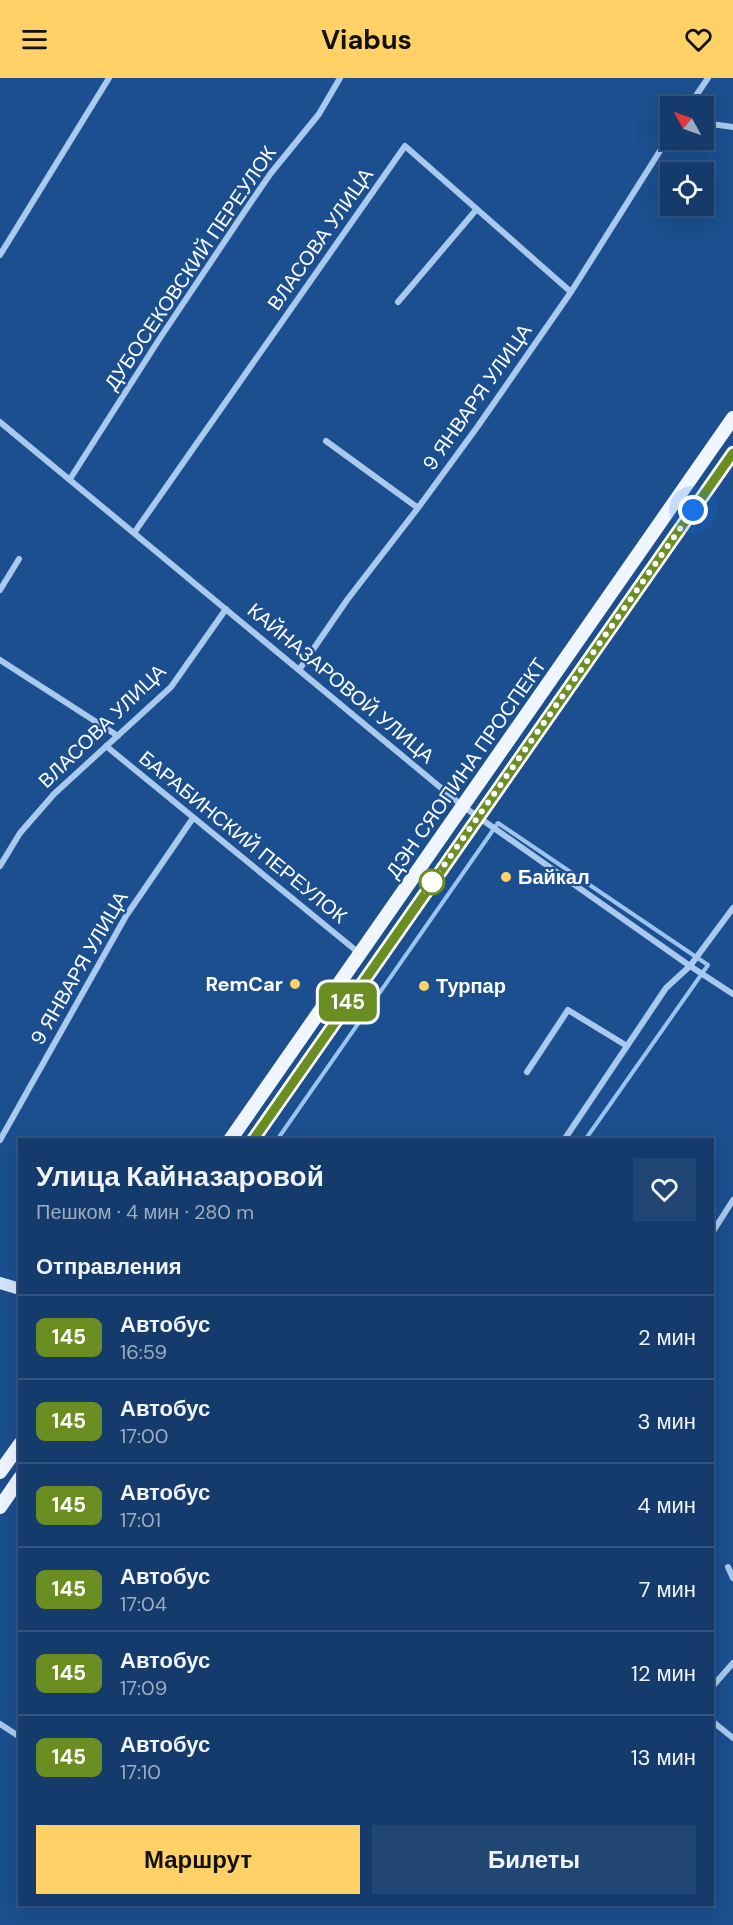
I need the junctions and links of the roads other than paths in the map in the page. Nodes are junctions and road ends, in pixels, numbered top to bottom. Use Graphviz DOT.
graph roads {
  1 [pos="109,78"];
  2 [pos="340,78"];
  3 [pos="708,78"];
  4 [pos="696,96"];
  5 [pos="714,124"];
  6 [pos="733,127"];
  7 [pos="661,150"];
  8 [pos="476,210"];
  9 [pos="0,255"];
  10 [pos="571,292"];
  11 [pos="398,302"];
  12 [pos="0,422"];
  13 [pos="731,425"];
  14 [pos="326,441"];
  15 [pos="733,453"];
  16 [pos="70,479"];
  17 [pos="418,508"];
  18 [pos="134,532"];
  19 [pos="19,559"];
  20 [pos="0,590"];
  21 [pos="226,609"];
  22 [pos="0,660"];
  23 [pos="299,670"];
  24 [pos="118,736"];
  25 [pos="106,746"];
  26 [pos="464,807"];
  27 [pos="193,818"];
  28 [pos="477,818"];
  29 [pos="0,866"];
  30 [pos="733,908"];
  31 [pos="360,954"];
  32 [pos="690,966"];
  33 [pos="733,994"];
  34 [pos="627,1046"];
  35 [pos="278,1071"];
  36 [pos="527,1072"];
  37 [pos="294,1081"];
  38 [pos="231,1138"];
  39 [pos="254,1138"];
  40 [pos="565,1138"];
  41 [pos="0,1140"];
  42 [pos="733,1200"];
  43 [pos="714,1230"];
  44 [pos="0,1283"];
  45 [pos="18,1288"];
  46 [pos="18,1447"];
  47 [pos="0,1472"];
  48 [pos="18,1481"];
  49 [pos="0,1507"];
  50 [pos="728,1567"];
  51 [pos="733,1578"];
  52 [pos="733,1663"];
  53 [pos="714,1685"];
  54 [pos="714,1723"];
  55 [pos="0,1724"];
  56 [pos="18,1736"];
  57 [pos="733,1738"];
  1 -- 9 [label="street"];
  2 -- 16 [label="street, ДУБОСЕКОВСКИЙ ПЕРЕУЛОК"];
  3 -- 4 [label="street"];
  5 -- 6 [label="street"];
  7 -- 10 [label="street, 9 ЯНВАРЯ УЛИЦА"];
  8 -- 10 [label="street, ВЛАСОВА УЛИЦА"];
  8 -- 11 [label="street"];
  8 -- 18 [label="street, ВЛАСОВА УЛИЦА"];
  10 -- 17 [label="street, 9 ЯНВАРЯ УЛИЦА"];
  12 -- 16 [label="street, КАЙНАЗАРОВОЙ УЛИЦА"];
  13 -- 26 [label="main road, ДЭН СЯОПИНА ПРОСПЕКТ"];
  14 -- 17 [label="street"];
  15 -- 28 [label="main road, ДЭН СЯОПИНА ПРОСПЕКТ"];
  16 -- 18 [label="street, КАЙНАЗАРОВОЙ УЛИЦА"];
  17 -- 23 [label="street, 9 ЯНВАРЯ УЛИЦА"];
  18 -- 21 [label="street, КАЙНАЗАРОВОЙ УЛИЦА"];
  19 -- 20 [label="street"];
  21 -- 23 [label="street, КАЙНАЗАРОВОЙ УЛИЦА"];
  21 -- 24 [label="street, ВЛАСОВА УЛИЦА"];
  22 -- 24 [label="street"];
  23 -- 26 [label="street, КАЙНАЗАРОВОЙ УЛИЦА"];
  24 -- 25 [label="street, ВЛАСОВА УЛИЦА"];
  25 -- 27 [label="street, БАРАБИНСКИЙ ПЕРЕУЛОК"];
  25 -- 29 [label="street, ВЛАСОВА УЛИЦА"];
  26 -- 28 [label="street, КАЙНАЗАРОВОЙ УЛИЦА"];
  26 -- 31 [label="main road, ДЭН СЯОПИНА ПРОСПЕКТ"];
  27 -- 31 [label="street, БАРАБИНСКИЙ ПЕРЕУЛОК"];
  27 -- 41 [label="street, 9 ЯНВАРЯ УЛИЦА"];
  28 -- 32 [label="street, КАЙНАЗАРОВОЙ УЛИЦА"];
  28 -- 37 [label="main road, ДЭН СЯОПИНА ПРОСПЕКТ"];
  30 -- 32 [label="street"];
  31 -- 35 [label="main road, ДЭН СЯОПИНА ПРОСПЕКТ"];
  32 -- 33 [label="street, КАЙНАЗАРОВОЙ УЛИЦА"];
  32 -- 34 [label="street"];
  34 -- 36 [label="street"];
  34 -- 40 [label="street"];
  35 -- 37 [label="main road"];
  35 -- 38 [label="main road, ДЭН СЯОПИНА ПРОСПЕКТ"];
  37 -- 39 [label="main road, ДЭН СЯОПИНА ПРОСПЕКТ"];
  42 -- 43 [label="street"];
  44 -- 45 [label="street"];
  46 -- 47 [label="main road"];
  48 -- 49 [label="main road"];
  50 -- 51 [label="street"];
  52 -- 53 [label="street"];
  54 -- 57 [label="street"];
  55 -- 56 [label="street"];
}
